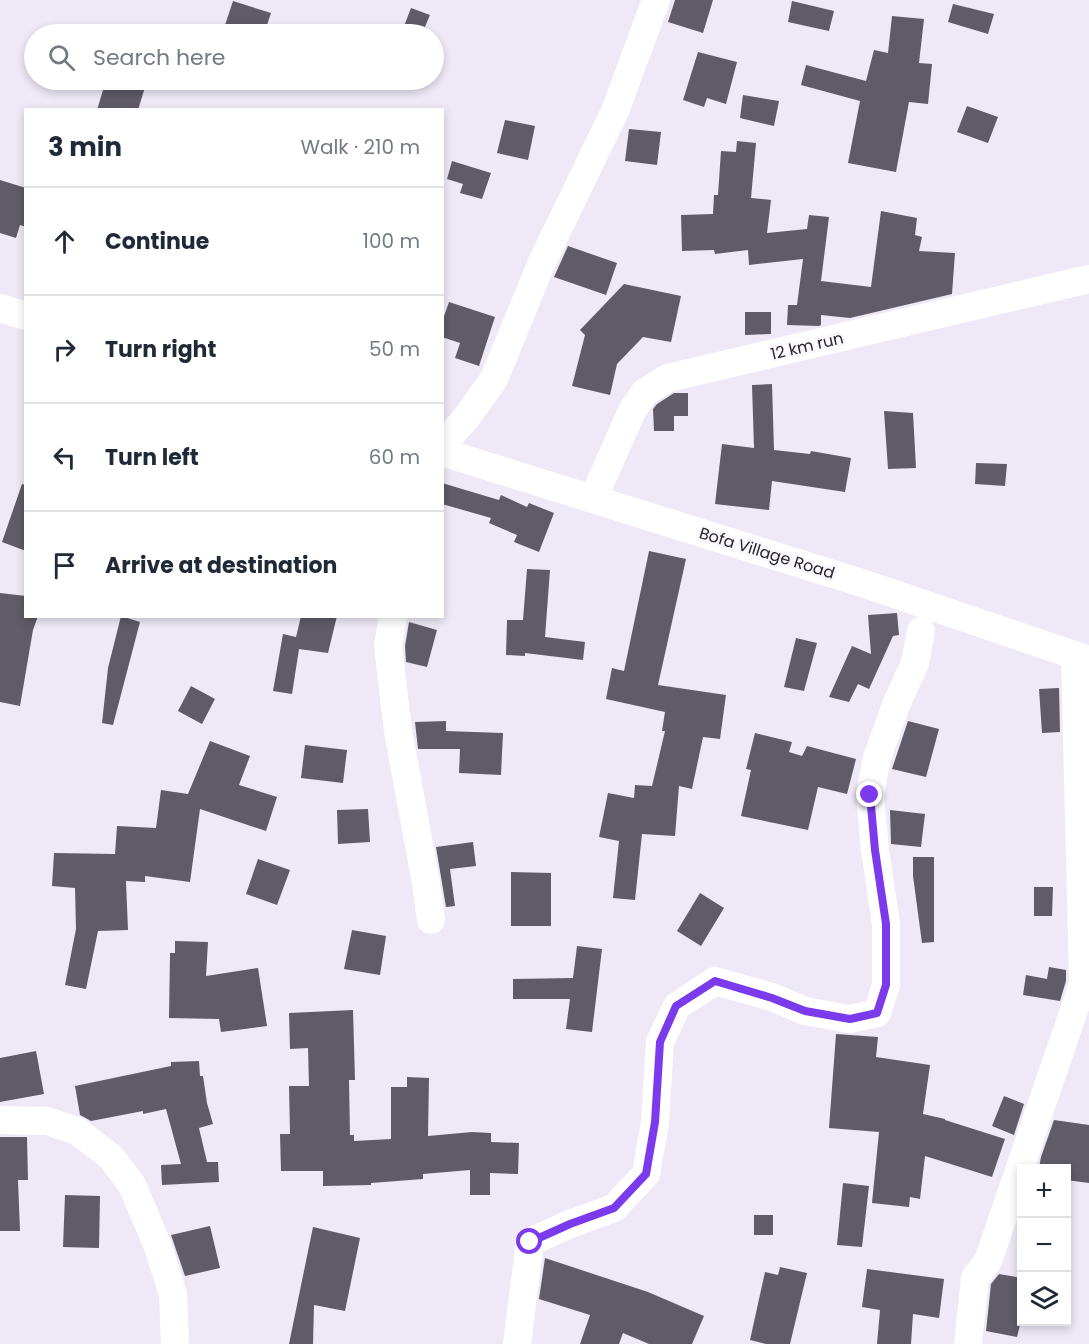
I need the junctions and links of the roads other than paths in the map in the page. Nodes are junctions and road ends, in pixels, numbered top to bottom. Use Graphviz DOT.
graph roads {
  1 [pos="656,0"];
  2 [pos="1089,279"];
  3 [pos="0,308"];
  4 [pos="24,315"];
  5 [pos="444,444"];
  6 [pos="444,453"];
  7 [pos="593,500"];
  8 [pos="393,618"];
  9 [pos="921,631"];
  10 [pos="1082,658"];
  11 [pos="431,920"];
  12 [pos="0,1120"];
  13 [pos="175,1344"];
  14 [pos="517,1344"];
  15 [pos="968,1344"];
  1 -- 5 [label="street"];
  2 -- 7 [label="street, 12 km run"];
  3 -- 4 [label="street"];
  6 -- 7 [label="street, Bofa Village Road"];
  7 -- 10 [label="street, Bofa Village Road"];
  8 -- 11 [label="street"];
  9 -- 14 [label="street"];
  10 -- 15 [label="street"];
  12 -- 13 [label="street"];
}
